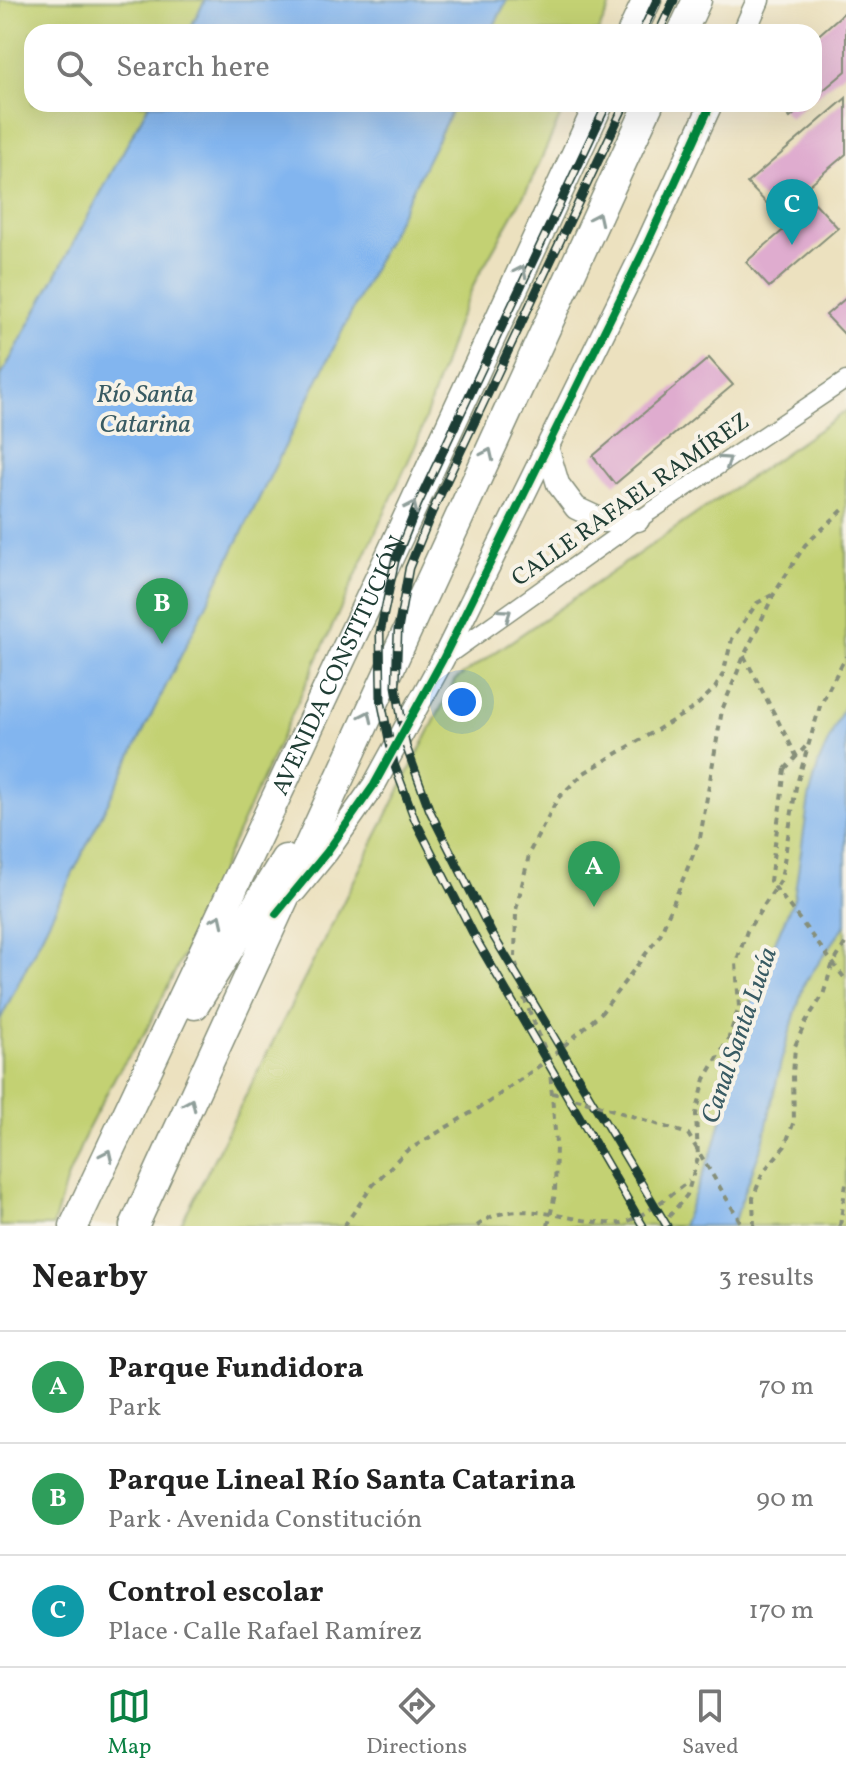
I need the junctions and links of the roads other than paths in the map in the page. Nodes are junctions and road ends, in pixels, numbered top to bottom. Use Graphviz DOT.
graph roads {
  1 [pos="647,0"];
  2 [pos="687,0"];
  3 [pos="697,0"];
  4 [pos="758,0"];
  5 [pos="636,24"];
  6 [pos="681,24"];
  7 [pos="684,24"];
  8 [pos="748,24"];
  9 [pos="595,112"];
  10 [pos="645,112"];
  11 [pos="707,112"];
  12 [pos="846,380"];
  13 [pos="547,447"];
  14 [pos="638,520"];
  15 [pos="443,659"];
  16 [pos="350,752"];
  17 [pos="276,914"];
  18 [pos="122,1125"];
  19 [pos="74,1226"];
  20 [pos="134,1226"];
  1 -- 5 [label="highway"];
  2 -- 6 [label="highway"];
  3 -- 7 [label="highway"];
  4 -- 8 [label="street"];
  18 -- 9 [label="highway, AVENIDA CONSTITUCIÓN, one-way"];
  16 -- 10 [label="highway, AVENIDA CONSTITUCIÓN, one-way"];
  11 -- 13 [label="street"];
  14 -- 12 [label="street, CALLE RAFAEL RAMÍREZ, one-way"];
  13 -- 14 [label="street"];
  13 -- 15 [label="street"];
  15 -- 14 [label="street, CALLE RAFAEL RAMÍREZ, one-way"];
  15 -- 17 [label="street"];
  16 -- 17 [label="highway, AVENIDA CONSTITUCIÓN"];
  16 -- 18 [label="highway"];
  20 -- 17 [label="highway, AVENIDA CONSTITUCIÓN, one-way"];
  19 -- 18 [label="highway, AVENIDA CONSTITUCIÓN, one-way"];
}
